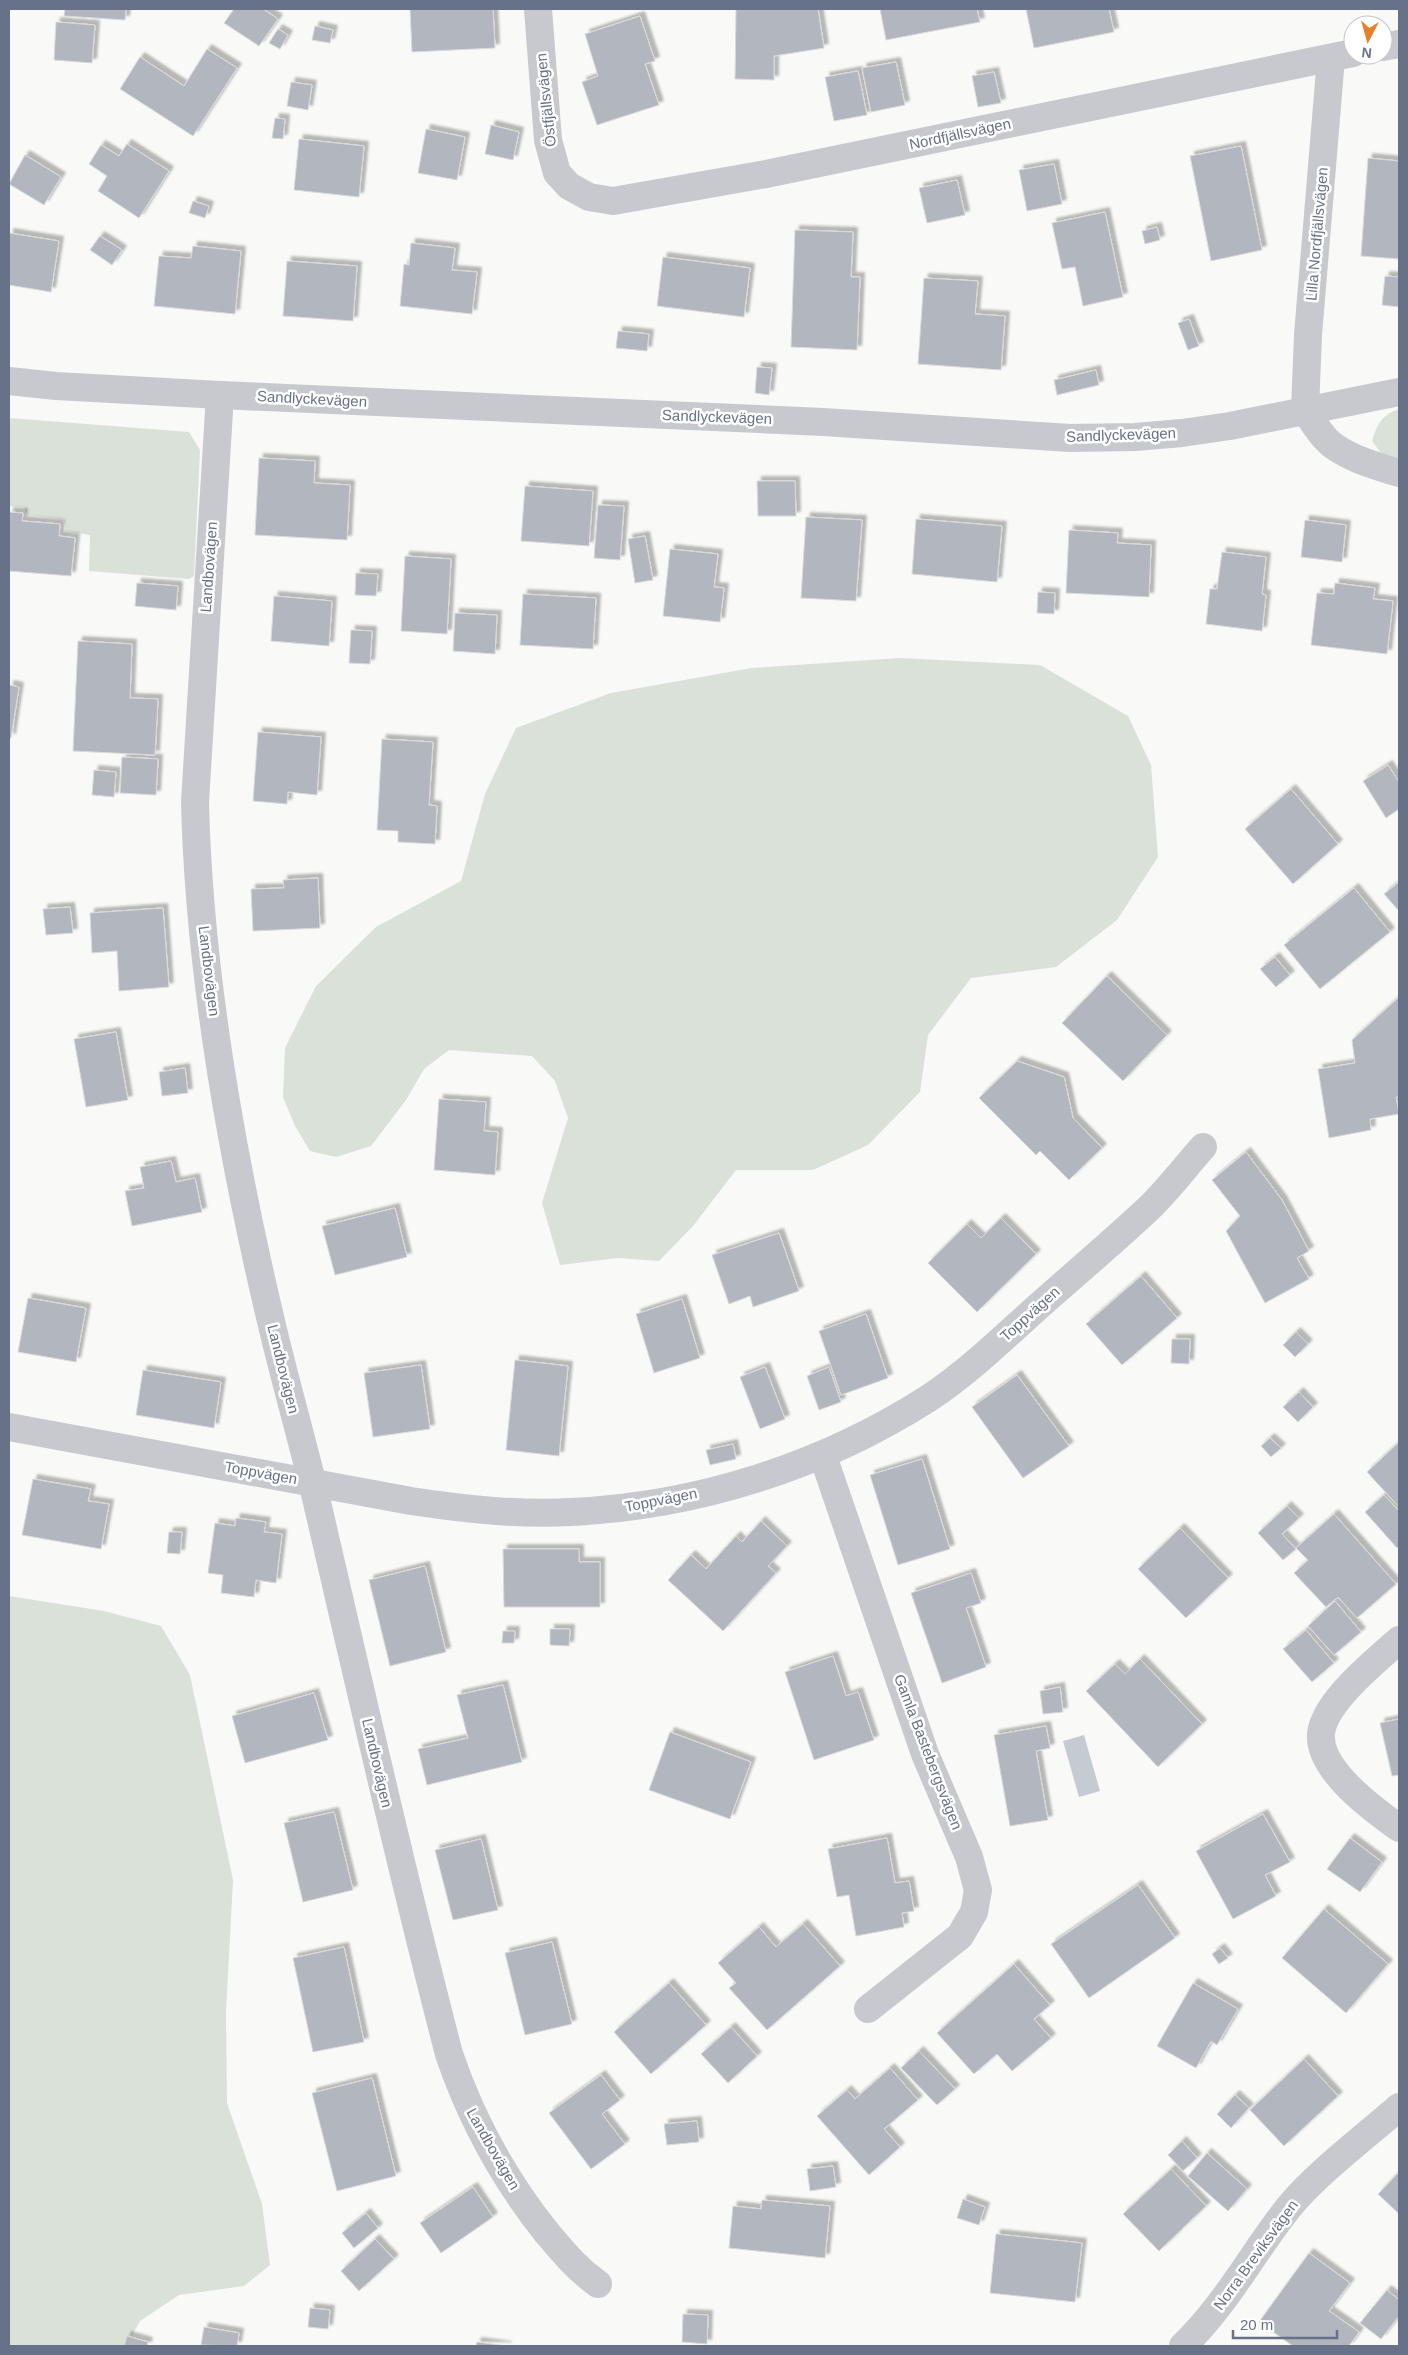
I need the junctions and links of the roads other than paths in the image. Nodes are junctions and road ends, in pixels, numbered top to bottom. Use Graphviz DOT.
graph roads {
  1 [pos="538,9"];
  2 [pos="1342,55"];
  3 [pos="568,186"];
  4 [pos="9,381"];
  5 [pos="1399,392"];
  6 [pos="220,395"];
  7 [pos="1305,410"];
  8 [pos="1399,473"];
  9 [pos="1203,1147"];
  10 [pos="9,1427"];
  11 [pos="823,1456"];
  12 [pos="312,1482"];
  13 [pos="1399,1640"];
  14 [pos="1399,1828"];
  15 [pos="868,2009"];
  16 [pos="1399,2107"];
  17 [pos="598,2284"];
  18 [pos="1183,2346"];
  1 -- 3 [label="street, Östfjällsvägen"];
  2 -- 3 [label="street, Nordfjällsvägen"];
  2 -- 7 [label="street, Lilla Nordfjällsvägen"];
  4 -- 6 [label="street, Sandlyckevägen"];
  5 -- 7 [label="street, Sandlyckevägen"];
  6 -- 7 [label="street, Sandlyckevägen"];
  6 -- 12 [label="street, Landbovägen"];
  7 -- 8 [label="street"];
  9 -- 11 [label="street, Toppvägen"];
  10 -- 12 [label="street, Toppvägen"];
  11 -- 12 [label="street, Toppvägen"];
  11 -- 15 [label="street, Gamla Bastebergsvägen"];
  12 -- 17 [label="street, Landbovägen"];
  13 -- 14 [label="street"];
  16 -- 18 [label="street, Norra Breviksvägen"];
}
